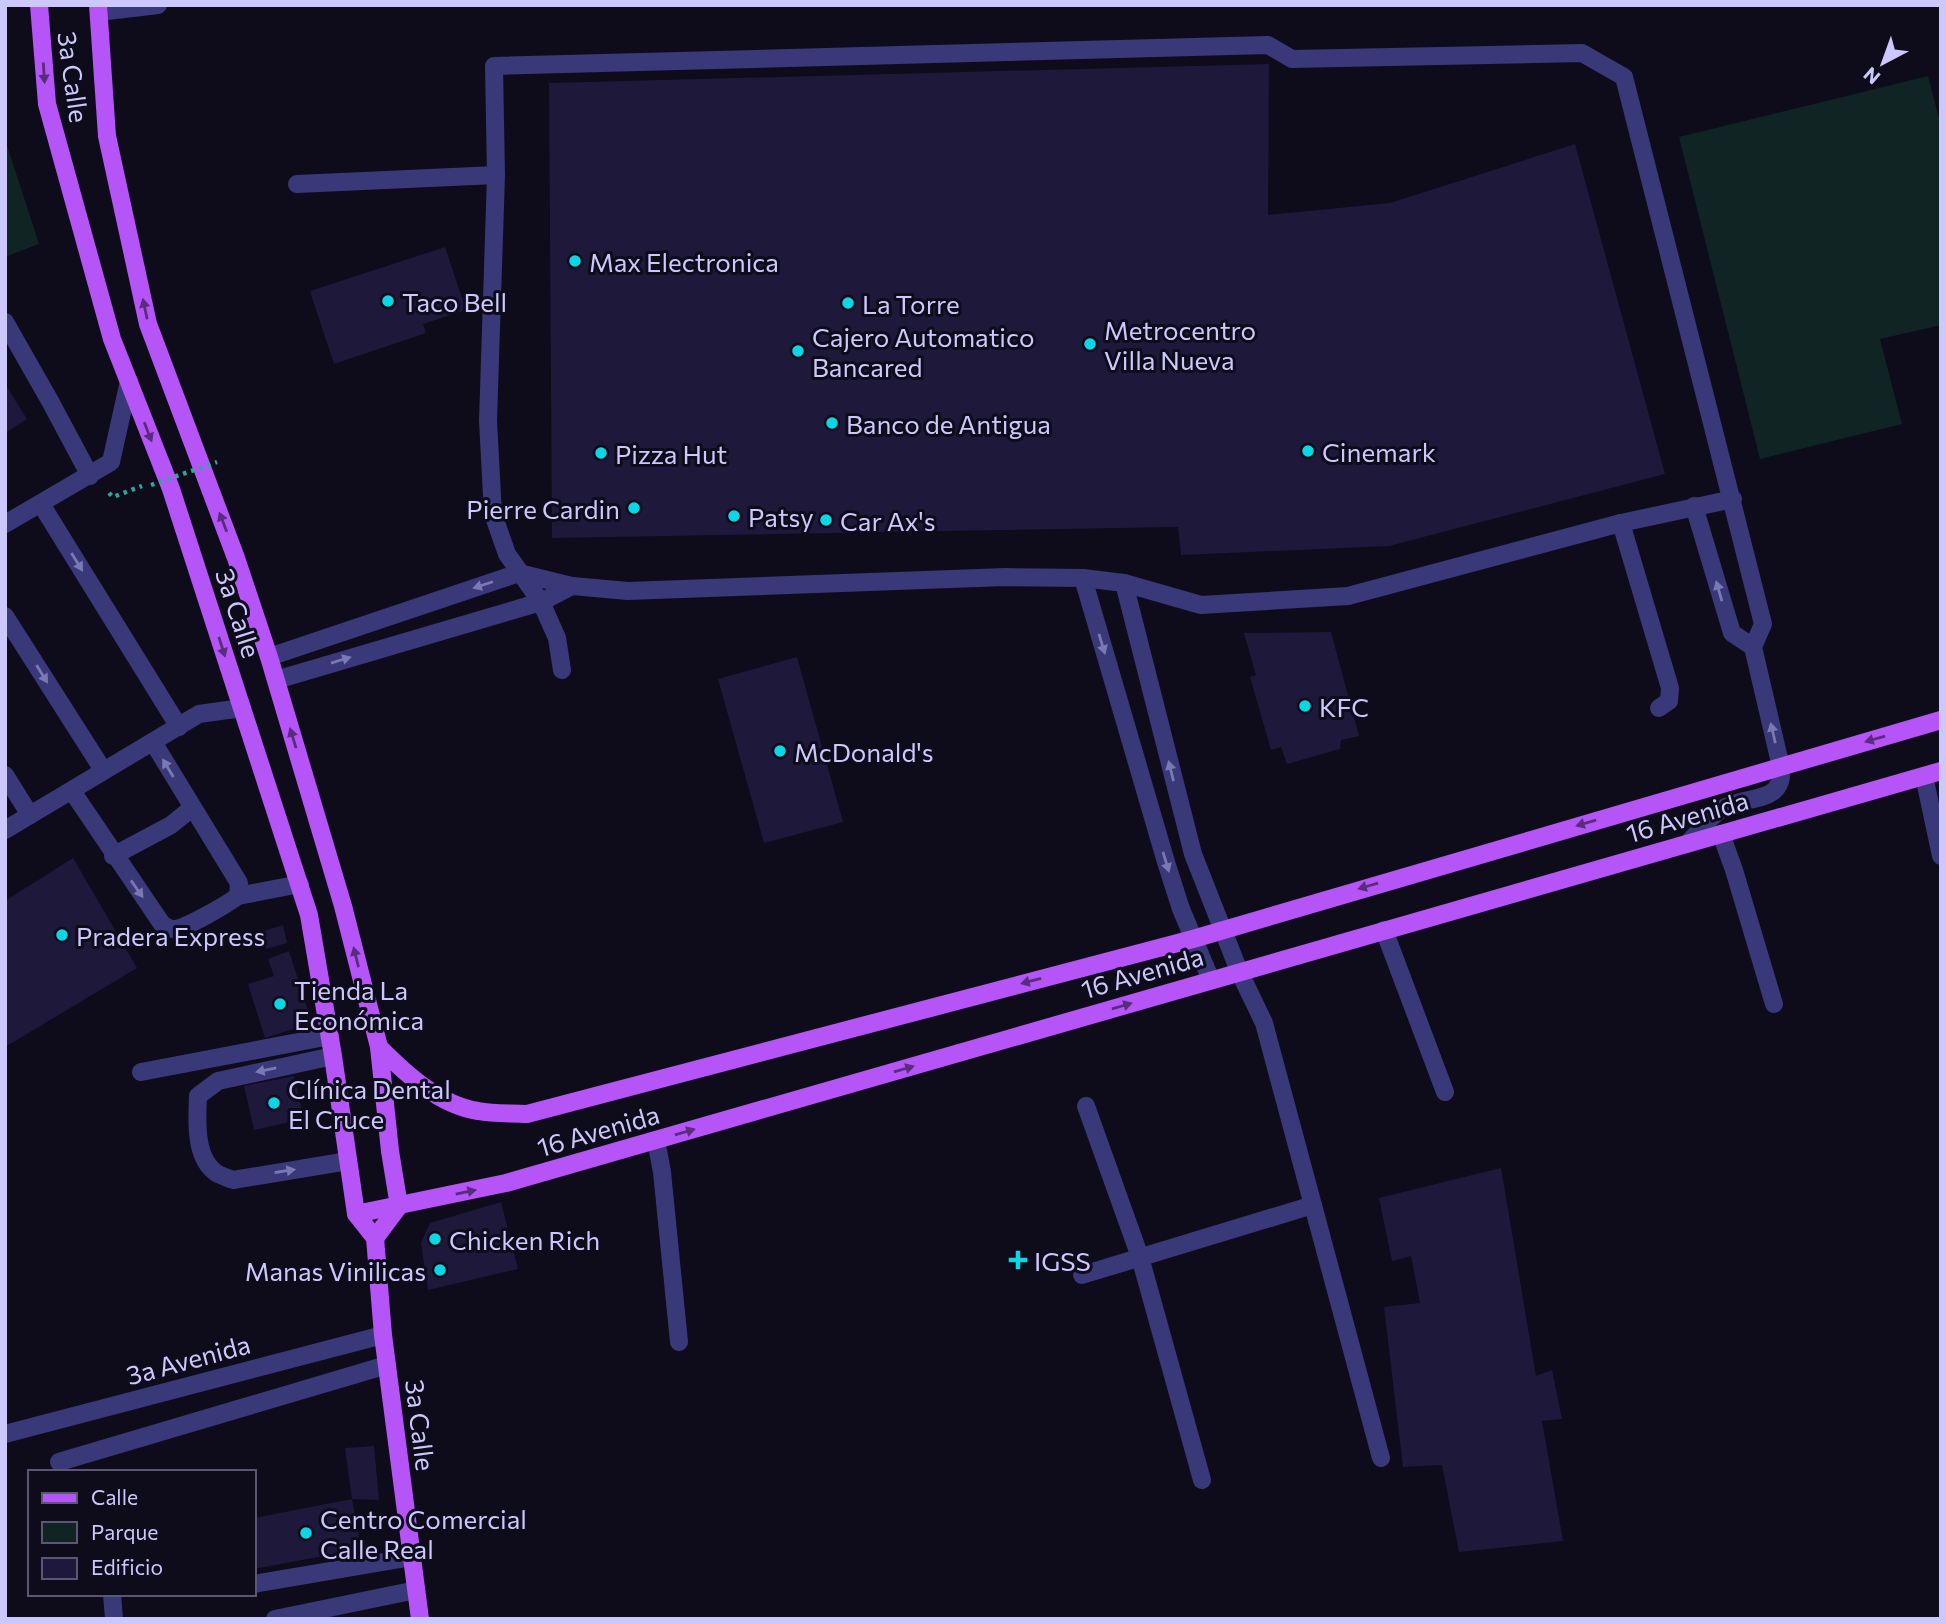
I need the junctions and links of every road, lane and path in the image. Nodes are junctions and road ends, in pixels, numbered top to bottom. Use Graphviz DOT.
graph roads {
  1 [pos="39,5"];
  2 [pos="158,5"];
  3 [pos="98,9"];
  4 [pos="496,175"];
  5 [pos="298,184"];
  6 [pos="5,322"];
  7 [pos="129,381"];
  8 [pos="217,462"];
  9 [pos="90,476"];
  10 [pos="150,485"];
  11 [pos="1733,499"];
  12 [pos="41,504"];
  13 [pos="1694,506"];
  14 [pos="1621,523"];
  15 [pos="5,524"];
  16 [pos="519,573"];
  17 [pos="1083,578"];
  18 [pos="1124,583"];
  19 [pos="572,586"];
  20 [pos="541,602"];
  21 [pos="5,616"];
  22 [pos="1753,647"];
  23 [pos="270,657"];
  24 [pos="562,670"];
  25 [pos="276,680"];
  26 [pos="242,708"];
  27 [pos="1659,708"];
  28 [pos="1941,720"];
  29 [pos="178,727"];
  30 [pos="153,742"];
  31 [pos="1781,766"];
  32 [pos="103,769"];
  33 [pos="1932,773"];
  34 [pos="5,775"];
  35 [pos="72,791"];
  36 [pos="192,808"];
  37 [pos="30,815"];
  38 [pos="5,830"];
  39 [pos="1721,834"];
  40 [pos="1687,844"];
  41 [pos="114,856"];
  42 [pos="1941,856"];
  43 [pos="300,884"];
  44 [pos="238,895"];
  45 [pos="1223,928"];
  46 [pos="1384,930"];
  47 [pos="1193,939"];
  48 [pos="1239,971"];
  49 [pos="1211,980"];
  50 [pos="1774,1004"];
  51 [pos="330,1036"];
  52 [pos="379,1047"];
  53 [pos="333,1056"];
  54 [pos="141,1072"];
  55 [pos="1445,1092"];
  56 [pos="1086,1106"];
  57 [pos="656,1140"];
  58 [pos="348,1161"];
  59 [pos="1313,1205"];
  60 [pos="399,1206"];
  61 [pos="356,1214"];
  62 [pos="375,1238"];
  63 [pos="1140,1257"];
  64 [pos="1082,1275"];
  65 [pos="383,1335"];
  66 [pos="679,1342"];
  67 [pos="387,1365"];
  68 [pos="5,1434"];
  69 [pos="1381,1458"];
  70 [pos="59,1461"];
  71 [pos="1202,1480"];
  72 [pos="412,1557"];
  73 [pos="256,1584"];
  74 [pos="416,1590"];
  75 [pos="112,1596"];
  76 [pos="114,1619"];
  77 [pos="275,1619"];
  78 [pos="420,1619"];
  1 -- 7 [label="main road, 3a Calle, one-way"];
  2 -- 3 [label="street"];
  23 -- 3 [label="main road, 3a Calle, one-way"];
  4 -- 5 [label="street"];
  4 -- 11 [label="street"];
  4 -- 16 [label="street"];
  6 -- 9 [label="street"];
  7 -- 9 [label="street"];
  7 -- 26 [label="main road, 3a Calle, one-way"];
  8 -- 10 [label="path, bridge"];
  9 -- 12 [label="street"];
  11 -- 13 [label="street"];
  11 -- 22 [label="street"];
  12 -- 15 [label="street"];
  12 -- 29 [label="street, one-way"];
  13 -- 14 [label="street"];
  22 -- 13 [label="street, one-way"];
  14 -- 18 [label="street"];
  14 -- 27 [label="street"];
  16 -- 19 [label="street"];
  16 -- 20 [label="street"];
  16 -- 23 [label="street, one-way"];
  17 -- 18 [label="street"];
  17 -- 19 [label="street"];
  17 -- 47 [label="street, one-way"];
  45 -- 18 [label="street, one-way"];
  19 -- 20 [label="street"];
  20 -- 24 [label="street"];
  25 -- 20 [label="street, one-way"];
  21 -- 32 [label="street, one-way"];
  31 -- 22 [label="street, one-way"];
  23 -- 25 [label="main road, 3a Calle"];
  52 -- 25 [label="main road, 3a Calle, one-way"];
  26 -- 29 [label="street"];
  26 -- 43 [label="main road, 3a Calle"];
  28 -- 31 [label="main road, 16 Avenida, one-way"];
  29 -- 30 [label="street"];
  30 -- 32 [label="street"];
  36 -- 30 [label="street, one-way"];
  31 -- 40 [label="street"];
  31 -- 45 [label="main road, 16 Avenida, one-way"];
  32 -- 35 [label="street"];
  33 -- 39 [label="main road, 16 Avenida"];
  33 -- 42 [label="street"];
  34 -- 37 [label="street"];
  35 -- 37 [label="street"];
  35 -- 41 [label="street"];
  36 -- 41 [label="street"];
  36 -- 44 [label="street"];
  37 -- 38 [label="street"];
  39 -- 40 [label="main road, 16 Avenida"];
  39 -- 50 [label="street"];
  40 -- 46 [label="main road, 16 Avenida"];
  41 -- 44 [label="street, one-way"];
  43 -- 44 [label="street"];
  43 -- 51 [label="main road, 3a Calle"];
  45 -- 47 [label="main road, 16 Avenida"];
  45 -- 48 [label="street"];
  46 -- 48 [label="main road, 16 Avenida"];
  46 -- 55 [label="street"];
  47 -- 49 [label="street"];
  47 -- 52 [label="main road, 16 Avenida, one-way"];
  48 -- 49 [label="main road, 16 Avenida"];
  48 -- 59 [label="street"];
  57 -- 49 [label="main road, 16 Avenida, one-way"];
  51 -- 53 [label="main road, 3a Calle"];
  51 -- 54 [label="street"];
  52 -- 60 [label="main road, 3a Calle"];
  53 -- 58 [label="main road, 3a Calle"];
  53 -- 58 [label="street, one-way"];
  56 -- 63 [label="street"];
  60 -- 57 [label="main road, 16 Avenida, one-way"];
  57 -- 66 [label="street"];
  58 -- 61 [label="main road, 3a Calle"];
  59 -- 63 [label="street"];
  59 -- 69 [label="street"];
  60 -- 61 [label="main road, 16 Avenida"];
  60 -- 62 [label="main road"];
  61 -- 62 [label="main road, 3a Calle"];
  62 -- 65 [label="main road, 3a Calle"];
  63 -- 64 [label="street"];
  63 -- 71 [label="street"];
  65 -- 67 [label="main road, 3a Calle"];
  65 -- 68 [label="street, 3a Avenida"];
  67 -- 70 [label="street"];
  67 -- 72 [label="main road, 3a Calle"];
  72 -- 73 [label="street"];
  72 -- 74 [label="main road, 3a Calle"];
  74 -- 77 [label="street"];
  74 -- 78 [label="main road, 3a Calle"];
  75 -- 76 [label="street"];
}
